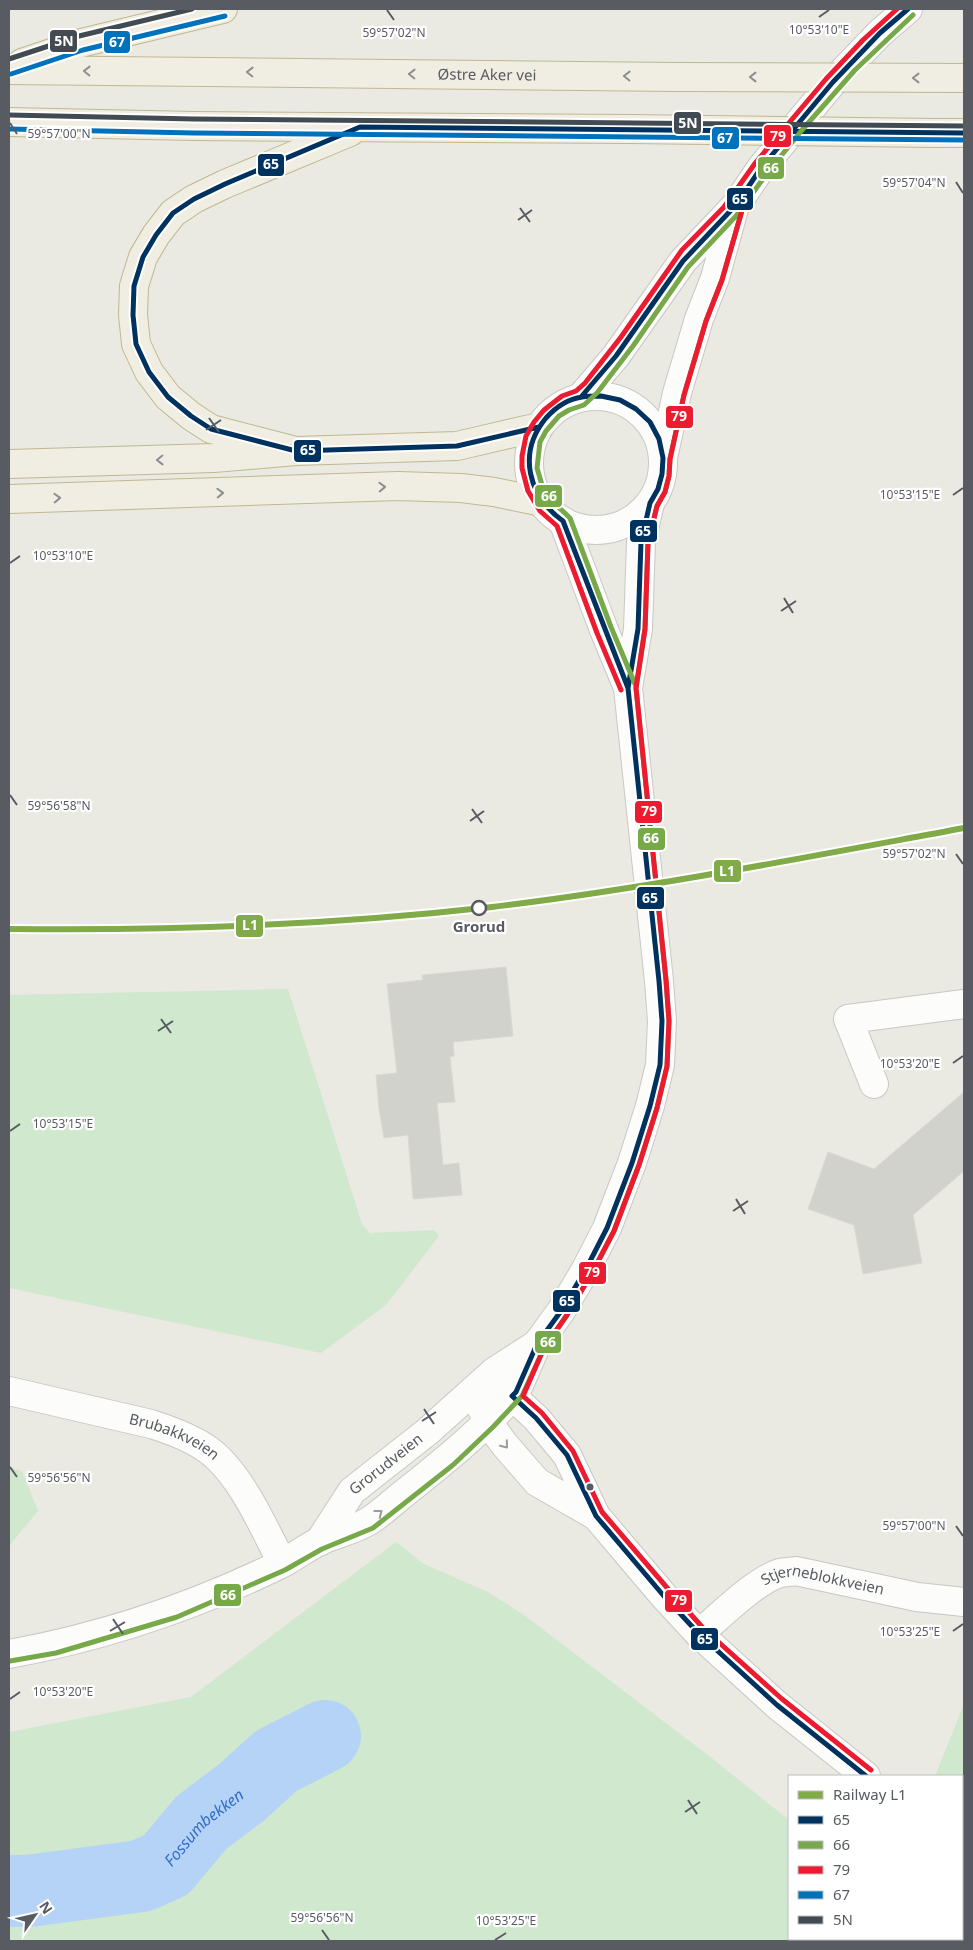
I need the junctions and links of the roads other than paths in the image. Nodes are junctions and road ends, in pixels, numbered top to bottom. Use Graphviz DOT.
graph roads {
  1 [pos="223,9"];
  2 [pos="908,9"];
  3 [pos="9,68"];
  4 [pos="964,78"];
  5 [pos="9,122"];
  6 [pos="360,128"];
  7 [pos="964,133"];
  8 [pos="736,205"];
  9 [pos="581,397"];
  10 [pos="539,427"];
  11 [pos="296,451"];
  12 [pos="663,458"];
  13 [pos="9,464"];
  14 [pos="9,499"];
  15 [pos="542,502"];
  16 [pos="650,503"];
  17 [pos="563,521"];
  18 [pos="628,688"];
  19 [pos="964,1004"];
  20 [pos="874,1084"];
  21 [pos="537,1344"];
  22 [pos="479,1386"];
  23 [pos="9,1391"];
  24 [pos="512,1396"];
  25 [pos="488,1422"];
  26 [pos="596,1516"];
  27 [pos="319,1542"];
  28 [pos="282,1563"];
  29 [pos="964,1602"];
  30 [pos="699,1634"];
  31 [pos="9,1654"];
  32 [pos="865,1775"];
  1 -- 3 [label="highway"];
  2 -- 8 [label="main road"];
  4 -- 3 [label="highway, Østre Aker vei, one-way, bridge"];
  5 -- 6 [label="highway"];
  6 -- 7 [label="highway, bridge"];
  6 -- 11 [label="highway"];
  8 -- 9 [label="main road"];
  8 -- 12 [label="main road"];
  9 -- 10 [label="main road"];
  9 -- 12 [label="main road"];
  10 -- 11 [label="highway"];
  10 -- 15 [label="main road"];
  11 -- 13 [label="highway, one-way"];
  12 -- 16 [label="main road"];
  14 -- 15 [label="highway, one-way"];
  15 -- 17 [label="main road"];
  16 -- 17 [label="main road"];
  16 -- 18 [label="main road, Grorudveien"];
  17 -- 18 [label="main road, Grorudveien"];
  18 -- 21 [label="main road, Grorudveien"];
  19 -- 20 [label="main road"];
  21 -- 22 [label="main road, Grorudveien"];
  21 -- 24 [label="main road, Grorudveien"];
  22 -- 24 [label="main road"];
  22 -- 25 [label="main road"];
  22 -- 27 [label="main road, Grorudveien"];
  23 -- 28 [label="main road, Brubakkveien"];
  24 -- 25 [label="main road, Grorudveien"];
  24 -- 26 [label="main road"];
  25 -- 26 [label="main road, one-way"];
  27 -- 25 [label="main road, Grorudveien, one-way"];
  26 -- 30 [label="main road"];
  27 -- 28 [label="main road, Grorudveien"];
  28 -- 31 [label="main road, Grorudveien"];
  29 -- 30 [label="main road, Stjerneblokkveien"];
  30 -- 32 [label="main road"];
}
